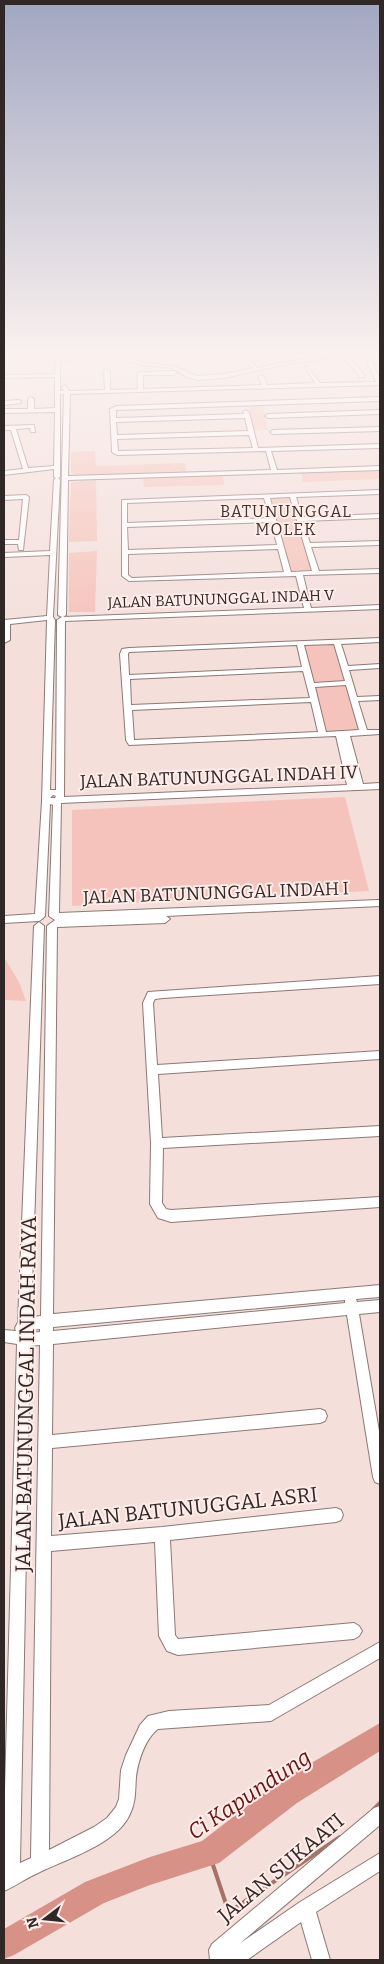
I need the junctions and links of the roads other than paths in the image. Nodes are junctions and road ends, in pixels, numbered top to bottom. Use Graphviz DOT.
graph roads {
  1 [pos="19,449"];
  2 [pos="53,449"];
  3 [pos="64,449"];
  4 [pos="115,449"];
  5 [pos="266,449"];
  6 [pos="278,449"];
  7 [pos="290,449"];
  8 [pos="256,450"];
  9 [pos="51,467"];
  10 [pos="380,468"];
  11 [pos="26,470"];
  12 [pos="273,472"];
  13 [pos="4,473"];
  14 [pos="62,478"];
  15 [pos="380,492"];
  16 [pos="292,495"];
  17 [pos="267,496"];
  18 [pos="4,498"];
  19 [pos="380,516"];
  20 [pos="299,519"];
  21 [pos="273,520"];
  22 [pos="124,525"];
  23 [pos="4,542"];
  24 [pos="380,543"];
  25 [pos="307,545"];
  26 [pos="280,546"];
  27 [pos="126,552"];
  28 [pos="52,553"];
  29 [pos="4,555"];
  30 [pos="380,571"];
  31 [pos="316,573"];
  32 [pos="288,574"];
  33 [pos="302,574"];
  34 [pos="380,602"];
  35 [pos="311,607"];
  36 [pos="380,607"];
  37 [pos="50,618"];
  38 [pos="62,618"];
  39 [pos="8,622"];
  40 [pos="380,640"];
  41 [pos="4,641"];
  42 [pos="337,642"];
  43 [pos="300,643"];
  44 [pos="380,666"];
  45 [pos="345,668"];
  46 [pos="306,669"];
  47 [pos="126,677"];
  48 [pos="350,683"];
  49 [pos="310,685"];
  50 [pos="380,698"];
  51 [pos="354,699"];
  52 [pos="314,700"];
  53 [pos="128,708"];
  54 [pos="380,732"];
  55 [pos="364,733"];
  56 [pos="343,734"];
  57 [pos="323,735"];
  58 [pos="380,780"];
  59 [pos="355,784"];
  60 [pos="380,786"];
  61 [pos="46,797"];
  62 [pos="59,797"];
  63 [pos="379,906"];
  64 [pos="4,920"];
  65 [pos="46,921"];
  66 [pos="4,927"];
  67 [pos="380,980"];
  68 [pos="380,1055"];
  69 [pos="154,1070"];
  70 [pos="380,1131"];
  71 [pos="157,1143"];
  72 [pos="380,1202"];
  73 [pos="380,1291"];
  74 [pos="349,1293"];
  75 [pos="380,1306"];
  76 [pos="352,1307"];
  77 [pos="47,1321"];
  78 [pos="26,1325"];
  79 [pos="7,1336"];
  80 [pos="47,1338"];
  81 [pos="24,1340"];
  82 [pos="320,1416"];
  83 [pos="46,1442"];
  84 [pos="380,1477"];
  85 [pos="336,1515"];
  86 [pos="162,1534"];
  87 [pos="44,1544"];
  88 [pos="354,1631"];
  89 [pos="380,1650"];
  90 [pos="380,1814"];
  91 [pos="380,1861"];
  92 [pos="40,1862"];
  93 [pos="7,1879"];
  94 [pos="306,1908"];
  95 [pos="219,1960"];
  96 [pos="232,1960"];
  97 [pos="321,1960"];
  1 -- 11 [label="street"];
  2 -- 9 [label="street, JALAN BATUNUNGGAL INDAH RAYA"];
  3 -- 14 [label="street, JALAN BATUNUNGGAL INDAH RAYA"];
  4 -- 8 [label="street"];
  5 -- 6 [label="street"];
  5 -- 8 [label="street"];
  5 -- 12 [label="street"];
  6 -- 7 [label="street"];
  9 -- 11 [label="street"];
  9 -- 14 [label="street, JALAN BATUNUNGGAL INDAH RAYA"];
  10 -- 12 [label="street"];
  11 -- 13 [label="street"];
  12 -- 14 [label="street"];
  14 -- 28 [label="street, JALAN BATUNUNGGAL INDAH RAYA"];
  14 -- 38 [label="street, JALAN BATUNUNGGAL INDAH RAYA"];
  15 -- 16 [label="street"];
  16 -- 17 [label="street"];
  16 -- 20 [label="street"];
  17 -- 21 [label="street"];
  17 -- 22 [label="street"];
  18 -- 23 [label="street"];
  19 -- 20 [label="street"];
  20 -- 25 [label="street"];
  21 -- 22 [label="street"];
  21 -- 26 [label="street"];
  22 -- 27 [label="street"];
  24 -- 25 [label="street"];
  25 -- 31 [label="street"];
  26 -- 27 [label="street"];
  26 -- 32 [label="street"];
  27 -- 32 [label="street"];
  28 -- 29 [label="street"];
  28 -- 37 [label="street, JALAN BATUNUNGGAL INDAH RAYA"];
  30 -- 31 [label="street"];
  31 -- 33 [label="street"];
  32 -- 33 [label="street"];
  33 -- 35 [label="street"];
  34 -- 35 [label="street, JALAN BATUNUNGGAL INDAH V"];
  35 -- 36 [label="street, JALAN BATUNUNGGAL INDAH V"];
  35 -- 38 [label="street, JALAN BATUNUNGGAL INDAH V"];
  37 -- 38 [label="street, JALAN BATUNUNGGAL INDAH V"];
  37 -- 39 [label="street, JALAN BATUNUNGGAL INDAH V"];
  37 -- 61 [label="street, JALAN BATUNUNGGAL INDAH RAYA"];
  38 -- 62 [label="street, JALAN BATUNUNGGAL INDAH RAYA"];
  39 -- 41 [label="street"];
  40 -- 42 [label="street"];
  42 -- 43 [label="street"];
  42 -- 45 [label="street"];
  43 -- 46 [label="street"];
  43 -- 47 [label="street"];
  44 -- 45 [label="street"];
  45 -- 48 [label="street"];
  46 -- 47 [label="street"];
  46 -- 49 [label="street"];
  47 -- 53 [label="street"];
  48 -- 49 [label="street"];
  48 -- 51 [label="street"];
  49 -- 52 [label="street"];
  50 -- 51 [label="street"];
  51 -- 55 [label="street"];
  52 -- 53 [label="street"];
  52 -- 57 [label="street"];
  53 -- 57 [label="street"];
  54 -- 55 [label="street"];
  55 -- 56 [label="street"];
  56 -- 57 [label="street"];
  56 -- 59 [label="street"];
  58 -- 59 [label="street, JALAN BATUNUNGGAL INDAH IV"];
  59 -- 60 [label="street, JALAN BATUNUNGGAL INDAH IV"];
  59 -- 62 [label="street, JALAN BATUNUNGGAL INDAH IV"];
  61 -- 62 [label="street, JALAN BATUNUNGGAL INDAH IV"];
  61 -- 65 [label="street, JALAN BATUNUNGGAL INDAH RAYA"];
  62 -- 65 [label="street, JALAN BATUNUNGGAL INDAH RAYA"];
  63 -- 65 [label="street, JALAN BATUNUNGGAL INDAH I"];
  64 -- 65 [label="street, JALAN BATUNUNGGAL INDAH I"];
  65 -- 66 [label="street, JALAN BATUNUNGGAL INDAH I"];
  65 -- 77 [label="street, JALAN BATUNUNGGAL INDAH RAYA"];
  65 -- 78 [label="street, JALAN BATUNUNGGAL INDAH RAYA"];
  67 -- 69 [label="street"];
  68 -- 69 [label="street"];
  69 -- 71 [label="street"];
  70 -- 71 [label="street"];
  71 -- 72 [label="street"];
  73 -- 74 [label="street"];
  74 -- 76 [label="street"];
  74 -- 77 [label="street"];
  75 -- 76 [label="street"];
  76 -- 80 [label="street"];
  76 -- 84 [label="street"];
  77 -- 78 [label="street"];
  77 -- 80 [label="street, JALAN BATUNUNGGAL INDAH RAYA"];
  78 -- 79 [label="street"];
  78 -- 81 [label="street, JALAN BATUNUNGGAL INDAH RAYA"];
  79 -- 81 [label="street"];
  80 -- 81 [label="street"];
  80 -- 83 [label="street, JALAN BATUNUNGGAL INDAH RAYA"];
  81 -- 93 [label="street, JALAN BATUNUNGGAL INDAH RAYA"];
  82 -- 83 [label="street"];
  83 -- 87 [label="street, JALAN BATUNUNGGAL INDAH RAYA"];
  85 -- 86 [label="street, JALAN BATUNUGGAL ASRI"];
  86 -- 87 [label="street, JALAN BATUNUGGAL ASRI"];
  86 -- 88 [label="street"];
  87 -- 92 [label="street, JALAN BATUNUNGGAL INDAH RAYA"];
  89 -- 92 [label="street"];
  90 -- 95 [label="street, JALAN SUKAATI"];
  91 -- 94 [label="street"];
  92 -- 93 [label="street"];
  94 -- 96 [label="street"];
  94 -- 97 [label="street"];
}
